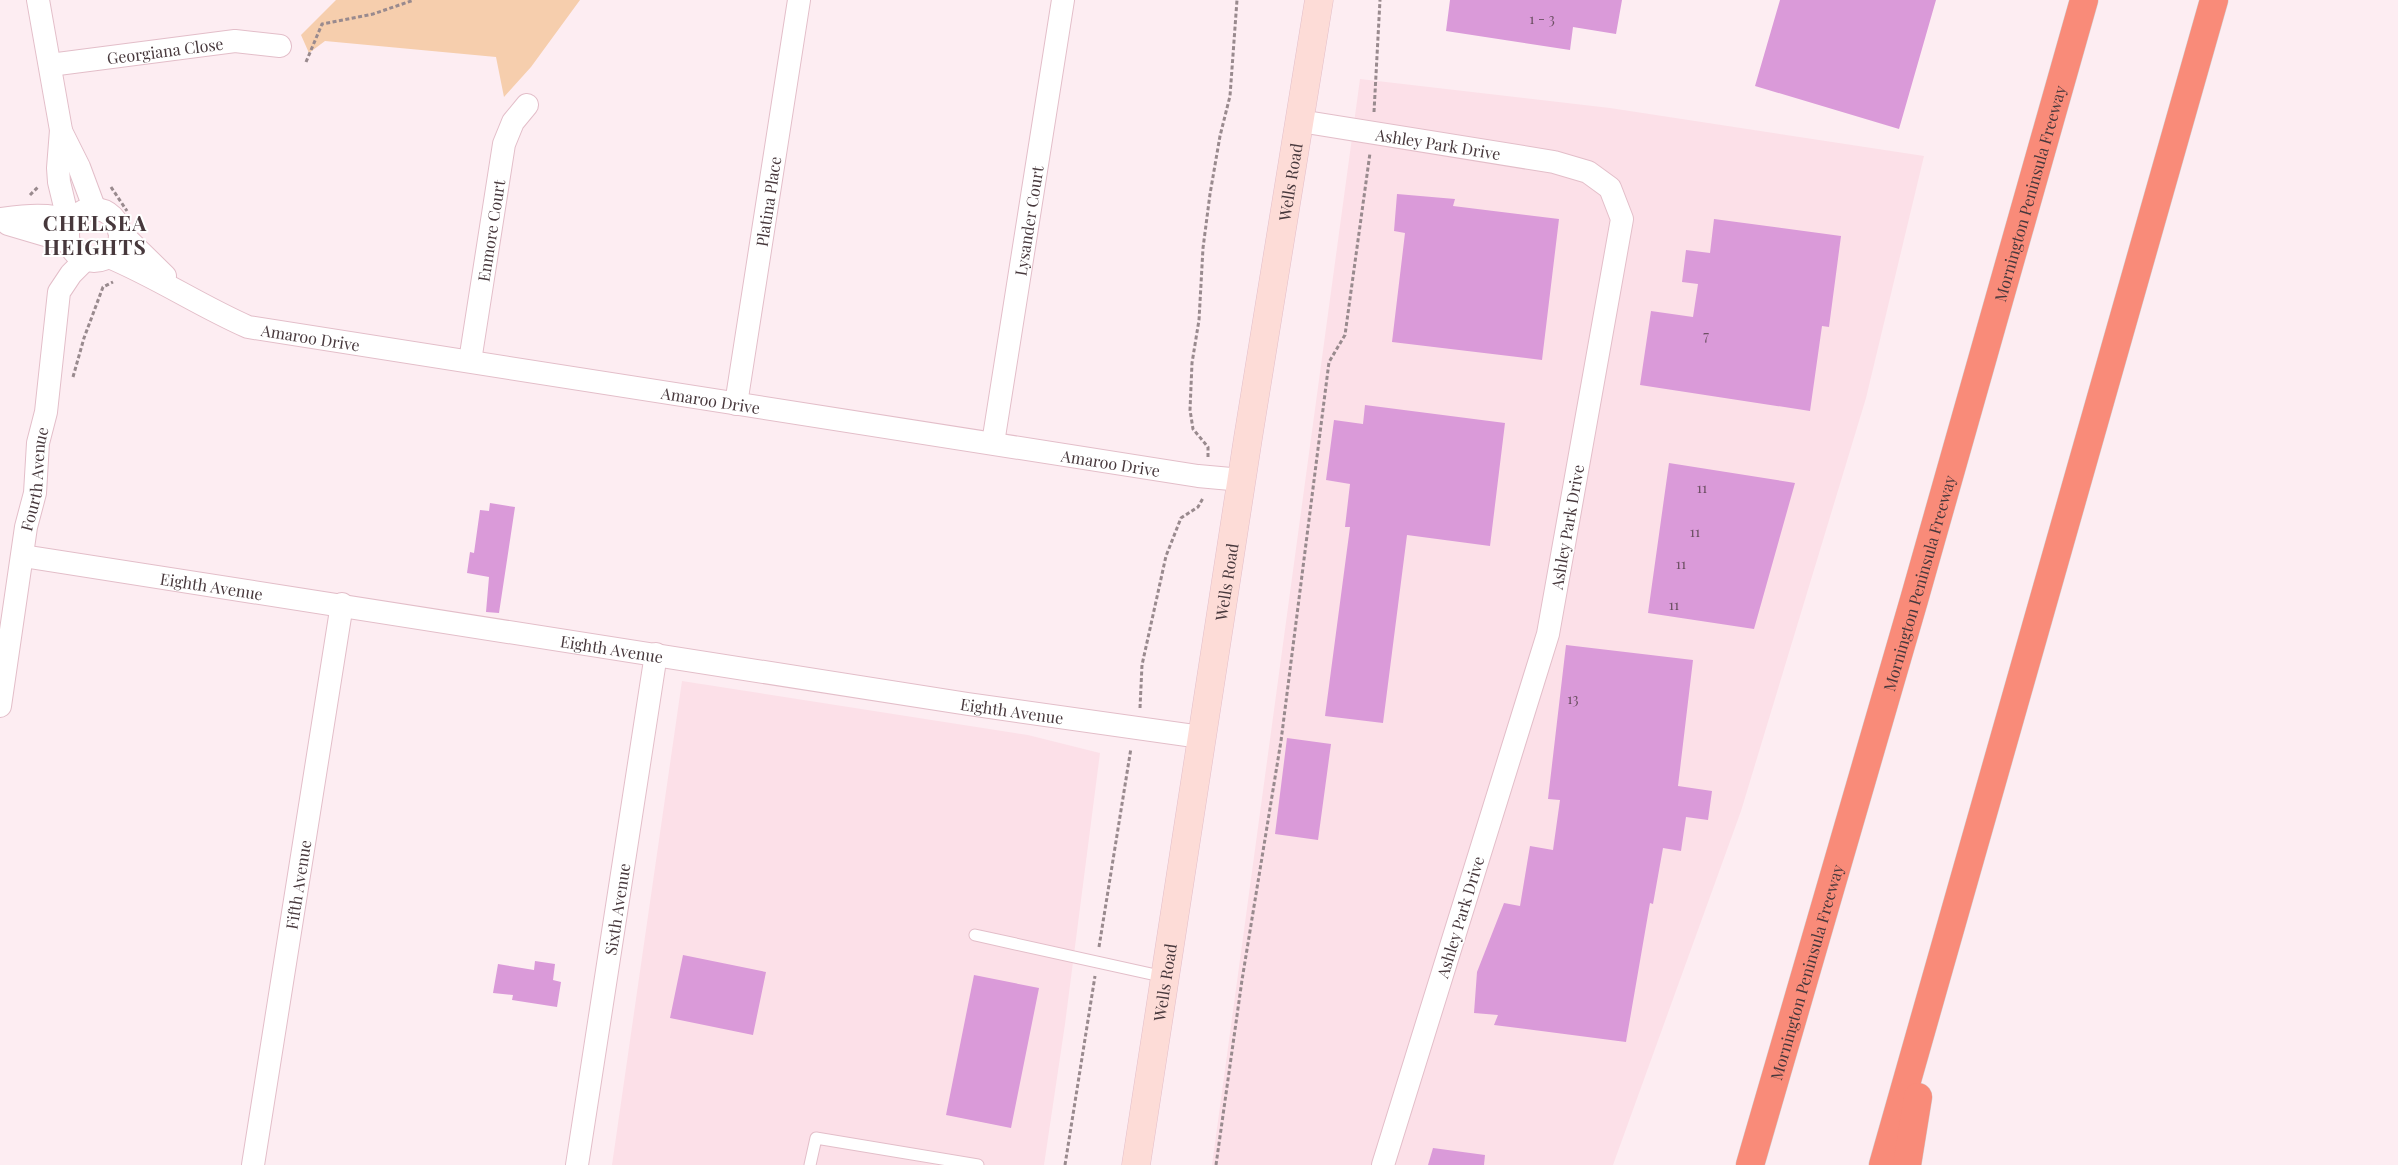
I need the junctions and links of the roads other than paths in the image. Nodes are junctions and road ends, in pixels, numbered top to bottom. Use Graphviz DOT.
graph roads {
  1 [pos="38,0"];
  2 [pos="799,0"];
  3 [pos="1063,0"];
  4 [pos="1319,0"];
  5 [pos="2084,0"];
  6 [pos="2214,0"];
  7 [pos="280,46"];
  8 [pos="50,65"];
  9 [pos="527,105"];
  10 [pos="1300,121"];
  11 [pos="61,130"];
  12 [pos="53,184"];
  13 [pos="29,207"];
  14 [pos="95,210"];
  15 [pos="0,220"];
  16 [pos="126,225"];
  17 [pos="71,228"];
  18 [pos="109,257"];
  19 [pos="85,260"];
  20 [pos="185,296"];
  21 [pos="470,361"];
  22 [pos="736,404"];
  23 [pos="993,443"];
  24 [pos="1242,480"];
  25 [pos="23,556"];
  26 [pos="342,604"];
  27 [pos="656,654"];
  28 [pos="2,677"];
  29 [pos="0,706"];
  30 [pos="1201,737"];
  31 [pos="975,935"];
  32 [pos="1807,966"];
  33 [pos="1937,972"];
  34 [pos="1165,977"];
  35 [pos="253,1165"];
  36 [pos="577,1165"];
  37 [pos="810,1165"];
  38 [pos="978,1165"];
  39 [pos="1136,1165"];
  40 [pos="1383,1165"];
  41 [pos="1730,1165"];
  42 [pos="1750,1165"];
  43 [pos="1883,1165"];
  44 [pos="1907,1165"];
  1 -- 8 [label="street"];
  2 -- 22 [label="street, Platina Place"];
  3 -- 23 [label="street, Lysander Court"];
  4 -- 10 [label="main road, Wells Road"];
  5 -- 32 [label="highway, Mornington Peninsula Freeway"];
  6 -- 33 [label="highway"];
  7 -- 8 [label="street, Georgiana Close"];
  8 -- 11 [label="street"];
  9 -- 21 [label="street, Enmore Court"];
  10 -- 24 [label="main road, Wells Road"];
  10 -- 40 [label="street, Ashley Park Drive"];
  11 -- 12 [label="street"];
  11 -- 14 [label="street"];
  12 -- 13 [label="street"];
  12 -- 17 [label="street"];
  13 -- 15 [label="street"];
  13 -- 17 [label="street"];
  14 -- 16 [label="street"];
  14 -- 17 [label="street"];
  15 -- 17 [label="street"];
  16 -- 18 [label="street"];
  16 -- 20 [label="street, Amaroo Drive"];
  17 -- 19 [label="street"];
  18 -- 19 [label="street"];
  18 -- 20 [label="street, Amaroo Drive"];
  19 -- 25 [label="street, Fourth Avenue"];
  20 -- 21 [label="street, Amaroo Drive"];
  21 -- 22 [label="street, Amaroo Drive"];
  22 -- 23 [label="street, Amaroo Drive"];
  23 -- 24 [label="street, Amaroo Drive"];
  24 -- 30 [label="main road, Wells Road"];
  25 -- 26 [label="street, Eighth Avenue"];
  25 -- 28 [label="street, Fourth Avenue"];
  26 -- 27 [label="street, Eighth Avenue"];
  26 -- 35 [label="street, Fifth Avenue"];
  27 -- 30 [label="street, Eighth Avenue"];
  27 -- 36 [label="street, Sixth Avenue"];
  28 -- 29 [label="street, Fourth Avenue"];
  30 -- 34 [label="main road, Wells Road"];
  31 -- 34 [label="lane"];
  32 -- 41 [label="highway"];
  32 -- 42 [label="highway, Mornington Peninsula Freeway"];
  33 -- 43 [label="highway"];
  33 -- 44 [label="highway"];
  34 -- 39 [label="main road, Wells Road"];
  37 -- 38 [label="lane"];
}
